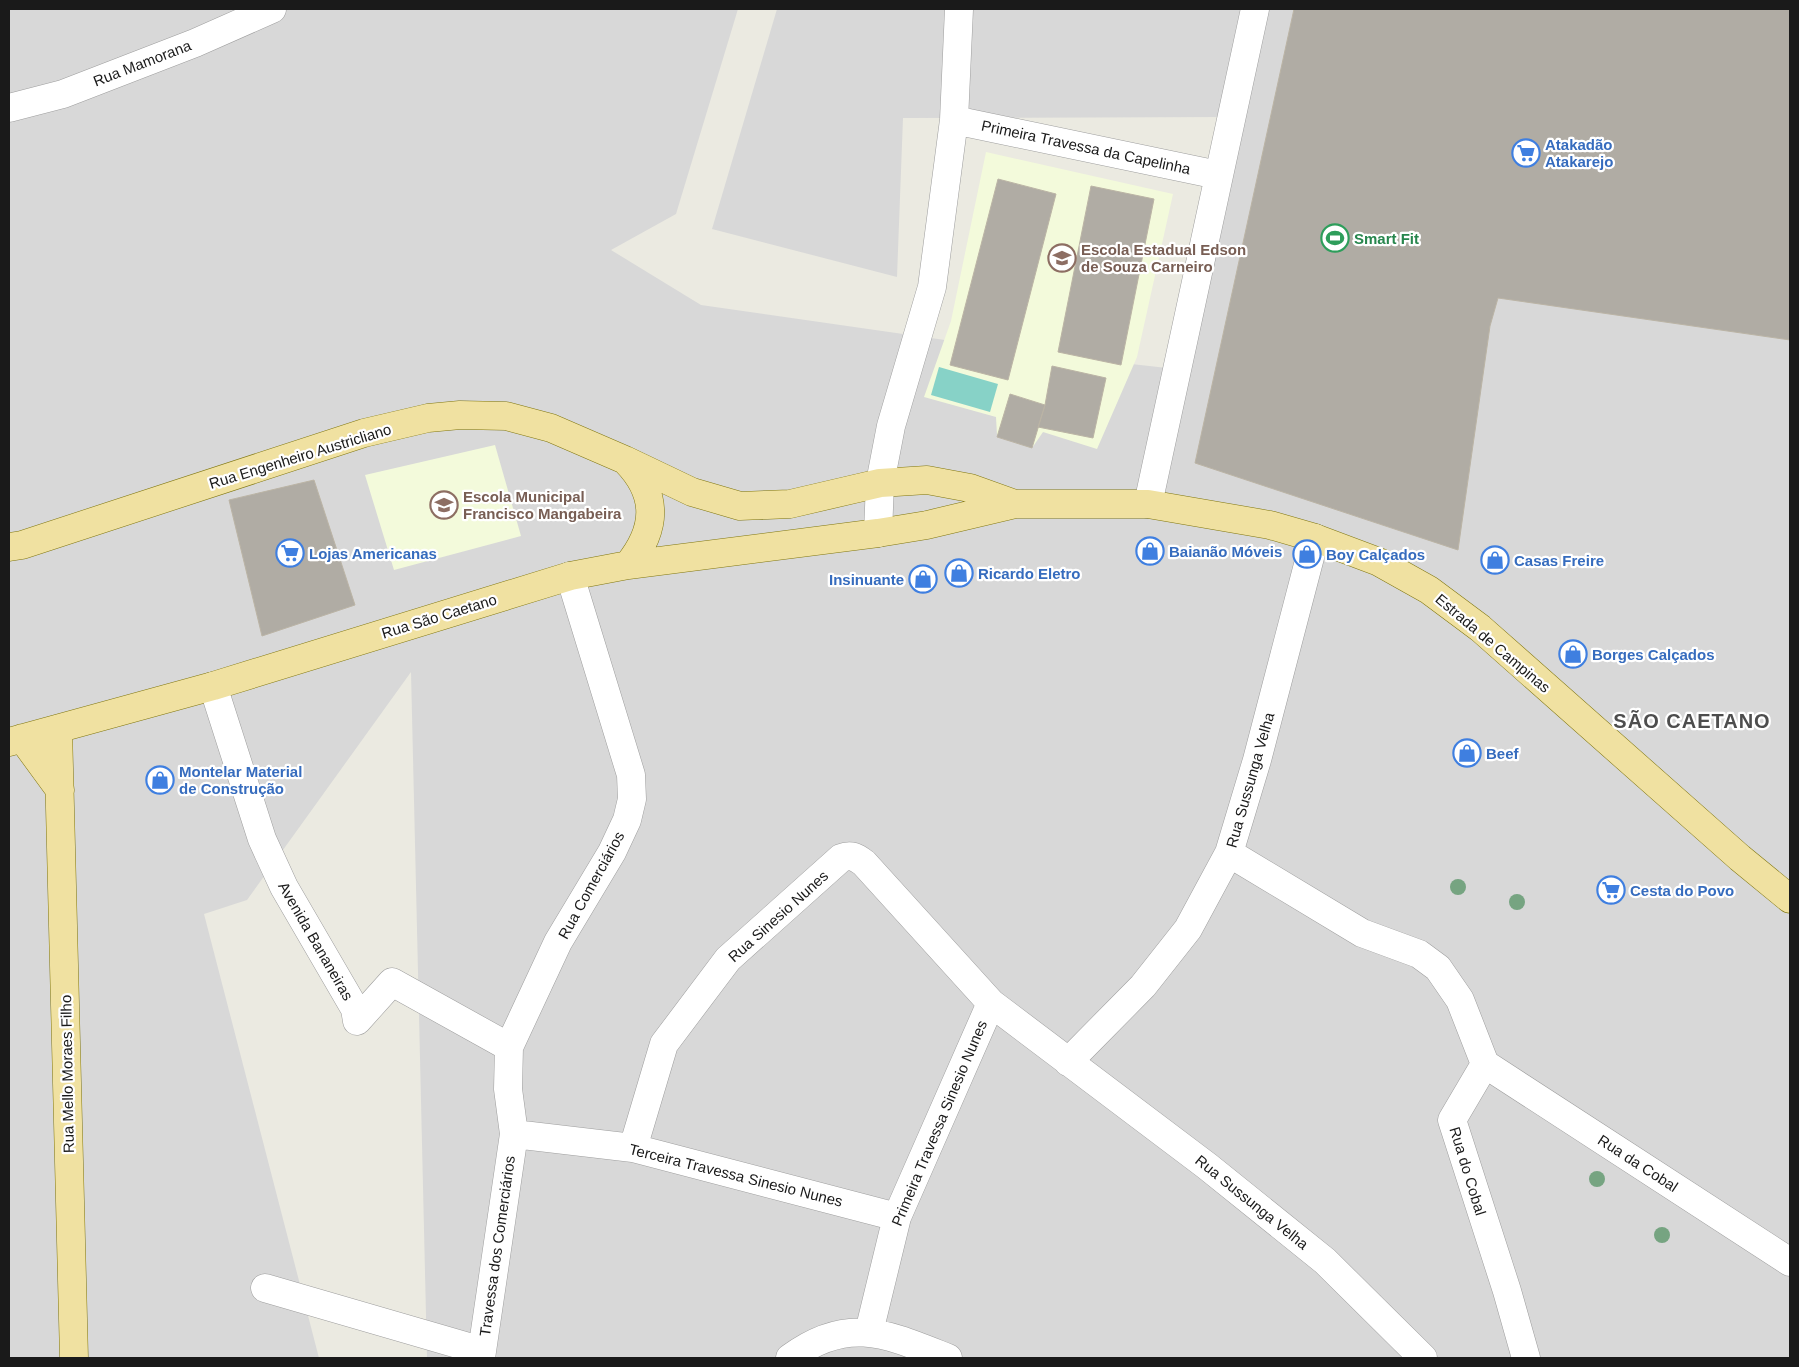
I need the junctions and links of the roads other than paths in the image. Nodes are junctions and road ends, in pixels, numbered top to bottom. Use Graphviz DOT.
graph roads {
  1 [pos="272,9"];
  2 [pos="959,9"];
  3 [pos="1255,9"];
  4 [pos="9,108"];
  5 [pos="954,120"];
  6 [pos="1218,175"];
  7 [pos="626,460"];
  8 [pos="880,483"];
  9 [pos="1015,504"];
  10 [pos="1148,504"];
  11 [pos="878,533"];
  12 [pos="1315,538"];
  13 [pos="9,547"];
  14 [pos="628,565"];
  15 [pos="570,576"];
  16 [pos="212,686"];
  17 [pos="58,729"];
  18 [pos="15,740"];
  19 [pos="60,790"];
  20 [pos="1230,853"];
  21 [pos="855,857"];
  22 [pos="1790,899"];
  23 [pos="991,1003"];
  24 [pos="509,1047"];
  25 [pos="1068,1062"];
  26 [pos="1485,1064"];
  27 [pos="514,1134"];
  28 [pos="633,1148"];
  29 [pos="897,1217"];
  30 [pos="1790,1262"];
  31 [pos="265,1288"];
  32 [pos="870,1332"];
  33 [pos="482,1354"];
  34 [pos="74,1358"];
  35 [pos="790,1358"];
  36 [pos="948,1358"];
  37 [pos="1423,1358"];
  38 [pos="1526,1358"];
  1 -- 4 [label="street, Rua Mamorana"];
  2 -- 5 [label="street"];
  3 -- 6 [label="street"];
  5 -- 6 [label="street, Primeira Travessa da Capelinha"];
  5 -- 8 [label="street"];
  6 -- 10 [label="street"];
  7 -- 8 [label="main road, Rua Engenheiro Austricliano"];
  7 -- 13 [label="main road, Rua Engenheiro Austricliano"];
  7 -- 14 [label="main road"];
  8 -- 9 [label="main road, Estrada de Campinas"];
  8 -- 11 [label="street"];
  9 -- 10 [label="main road, Estrada de Campinas"];
  9 -- 11 [label="main road, Estrada de Campinas"];
  10 -- 12 [label="main road, Estrada de Campinas"];
  11 -- 14 [label="main road, Rua São Caetano"];
  12 -- 20 [label="street, Rua Sussunga Velha"];
  12 -- 22 [label="main road, Estrada de Campinas"];
  14 -- 15 [label="main road, Rua São Caetano"];
  15 -- 16 [label="main road, Rua São Caetano"];
  15 -- 24 [label="street, Rua Comerciários"];
  16 -- 17 [label="main road, Rua São Caetano"];
  16 -- 24 [label="street, Avenida Bananeiras"];
  17 -- 18 [label="main road, Rua São Caetano"];
  17 -- 19 [label="main road, Rua Mello Moraes Filho"];
  18 -- 19 [label="main road"];
  19 -- 34 [label="main road, Rua Mello Moraes Filho"];
  20 -- 25 [label="street, Rua Sussunga Velha"];
  20 -- 26 [label="street"];
  21 -- 23 [label="street, Rua Sussunga Velha"];
  21 -- 28 [label="street, Rua Sinesio Nunes"];
  23 -- 25 [label="street, Rua Sussunga Velha"];
  23 -- 29 [label="street, Primeira Travessa Sinesio Nunes"];
  24 -- 27 [label="street, Rua Comerciários"];
  25 -- 37 [label="street, Rua Sussunga Velha"];
  26 -- 30 [label="street, Rua da Cobal"];
  26 -- 38 [label="street, Rua do Cobal"];
  27 -- 28 [label="street, Terceira Travessa Sinesio Nunes"];
  27 -- 33 [label="street, Travessa dos Comerciários"];
  28 -- 29 [label="street, Terceira Travessa Sinesio Nunes"];
  29 -- 32 [label="street, Primeira Travessa Sinesio Nunes"];
  31 -- 33 [label="street"];
  32 -- 35 [label="street"];
  32 -- 36 [label="street"];
}
